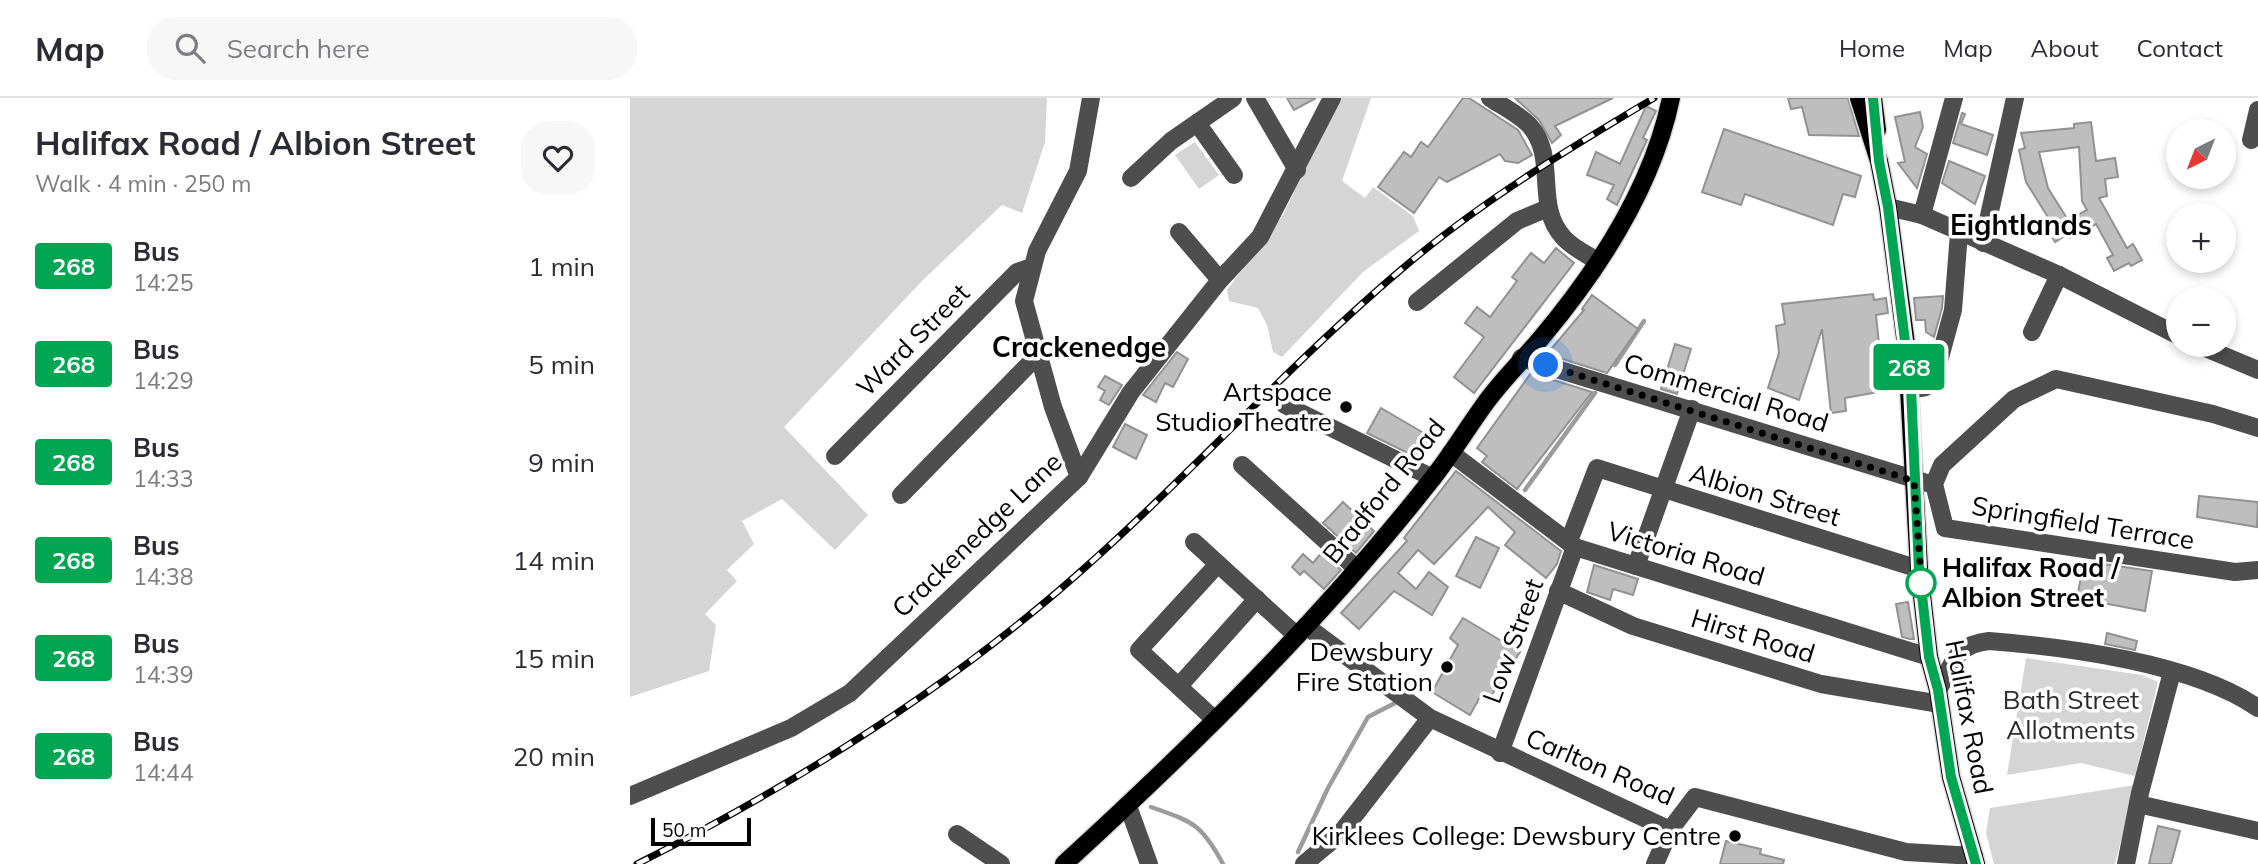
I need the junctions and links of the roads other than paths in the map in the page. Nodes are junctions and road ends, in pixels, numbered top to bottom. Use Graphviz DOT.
graph roads {
  1 [pos="1091,98"];
  2 [pos="1233,98"];
  3 [pos="1255,98"];
  4 [pos="1332,98"];
  5 [pos="1490,98"];
  6 [pos="1671,98"];
  7 [pos="1859,98"];
  8 [pos="1873,98"];
  9 [pos="1954,98"];
  10 [pos="2015,98"];
  11 [pos="2258,110"];
  12 [pos="1197,123"];
  13 [pos="2251,140"];
  14 [pos="1879,161"];
  15 [pos="1297,170"];
  16 [pos="1234,175"];
  17 [pos="1131,178"];
  18 [pos="1888,207"];
  19 [pos="1548,208"];
  20 [pos="1922,215"];
  21 [pos="1179,232"];
  22 [pos="1959,233"];
  23 [pos="1983,243"];
  24 [pos="1192,247"];
  25 [pos="1178,259"];
  26 [pos="1598,262"];
  27 [pos="1032,267"];
  28 [pos="2059,275"];
  29 [pos="1220,280"];
  30 [pos="1417,302"];
  31 [pos="2166,329"];
  32 [pos="2032,332"];
  33 [pos="1039,354"];
  34 [pos="2227,357"];
  35 [pos="1521,358"];
  36 [pos="2258,370"];
  37 [pos="1911,388"];
  38 [pos="1285,405"];
  39 [pos="1692,409"];
  40 [pos="2258,428"];
  41 [pos="1451,453"];
  42 [pos="835,456"];
  43 [pos="1242,465"];
  44 [pos="1597,468"];
  45 [pos="1079,477"];
  46 [pos="1433,478"];
  47 [pos="1914,481"];
  48 [pos="1934,484"];
  49 [pos="1664,491"];
  50 [pos="901,495"];
  51 [pos="1195,542"];
  52 [pos="1572,544"];
  53 [pos="1218,564"];
  54 [pos="1636,566"];
  55 [pos="1357,569"];
  56 [pos="1919,569"];
  57 [pos="2258,570"];
  58 [pos="1558,591"];
  59 [pos="1257,599"];
  60 [pos="1302,631"];
  61 [pos="1929,657"];
  62 [pos="2172,672"];
  63 [pos="1179,686"];
  64 [pos="1939,697"];
  65 [pos="2258,708"];
  66 [pos="1430,718"];
  67 [pos="1215,720"];
  68 [pos="1500,753"];
  69 [pos="630,796"];
  70 [pos="2138,804"];
  71 [pos="1128,806"];
  72 [pos="1670,830"];
  73 [pos="2258,831"];
  74 [pos="957,834"];
  75 [pos="1975,860"];
  76 [pos="1001,864"];
  77 [pos="1064,864"];
  78 [pos="1149,864"];
  79 [pos="1304,864"];
  80 [pos="1655,864"];
  81 [pos="2126,864"];
  1 -- 27 [label="street"];
  2 -- 12 [label="street"];
  3 -- 15 [label="street"];
  4 -- 15 [label="street, Crackenedge Lane"];
  5 -- 19 [label="street"];
  6 -- 26 [label="main road, Bradford Road"];
  7 -- 14 [label="main road, Halifax Road"];
  8 -- 14 [label="main road, Halifax Road"];
  9 -- 20 [label="street"];
  10 -- 23 [label="street"];
  11 -- 13 [label="street"];
  12 -- 16 [label="street"];
  12 -- 17 [label="street"];
  14 -- 18 [label="main road, Halifax Road"];
  15 -- 29 [label="street, Crackenedge Lane"];
  18 -- 20 [label="street"];
  18 -- 37 [label="main road, Halifax Road"];
  19 -- 26 [label="street"];
  19 -- 30 [label="street"];
  20 -- 22 [label="street"];
  21 -- 24 [label="street"];
  22 -- 23 [label="street"];
  22 -- 37 [label="street"];
  23 -- 28 [label="street"];
  24 -- 25 [label="street"];
  24 -- 29 [label="street"];
  26 -- 35 [label="main road, Bradford Road"];
  27 -- 33 [label="street"];
  27 -- 42 [label="street, Ward Street"];
  28 -- 31 [label="street"];
  28 -- 32 [label="street"];
  29 -- 45 [label="street, Crackenedge Lane"];
  33 -- 45 [label="street"];
  33 -- 50 [label="street"];
  34 -- 36 [label="street"];
  35 -- 39 [label="street, Commercial Road"];
  35 -- 41 [label="main road, Bradford Road"];
  37 -- 47 [label="main road, Halifax Road"];
  38 -- 46 [label="street"];
  39 -- 47 [label="street, Commercial Road"];
  39 -- 49 [label="street"];
  40 -- 48 [label="street"];
  41 -- 46 [label="main road, Bradford Road"];
  41 -- 52 [label="street, Victoria Road"];
  43 -- 55 [label="street"];
  44 -- 49 [label="street, Albion Street"];
  44 -- 52 [label="street, Low Street"];
  45 -- 69 [label="street, Crackenedge Lane"];
  46 -- 55 [label="main road, Bradford Road"];
  47 -- 48 [label="street"];
  47 -- 56 [label="main road, Halifax Road"];
  48 -- 57 [label="street, Springfield Terrace"];
  49 -- 54 [label="street"];
  49 -- 56 [label="street, Albion Street"];
  51 -- 53 [label="street"];
  52 -- 54 [label="street, Victoria Road"];
  52 -- 58 [label="street, Low Street"];
  53 -- 59 [label="street"];
  53 -- 63 [label="street"];
  54 -- 61 [label="street, Victoria Road"];
  55 -- 60 [label="main road, Bradford Road"];
  56 -- 61 [label="main road, Halifax Road"];
  58 -- 64 [label="street, Hirst Road"];
  58 -- 68 [label="street, Low Street"];
  59 -- 60 [label="street"];
  59 -- 63 [label="street"];
  60 -- 66 [label="street, Carlton Road"];
  60 -- 67 [label="main road, Bradford Road"];
  61 -- 64 [label="main road, Halifax Road"];
  62 -- 64 [label="street"];
  62 -- 65 [label="street"];
  62 -- 70 [label="street"];
  63 -- 67 [label="street"];
  64 -- 75 [label="main road, Halifax Road"];
  66 -- 68 [label="street, Carlton Road"];
  66 -- 79 [label="street"];
  67 -- 71 [label="main road, Bradford Road"];
  68 -- 72 [label="street, Carlton Road"];
  70 -- 73 [label="street"];
  70 -- 81 [label="street"];
  71 -- 77 [label="main road, Bradford Road"];
  71 -- 78 [label="street"];
  72 -- 75 [label="street, Carlton Road"];
  72 -- 80 [label="street"];
  74 -- 76 [label="street"];
}
